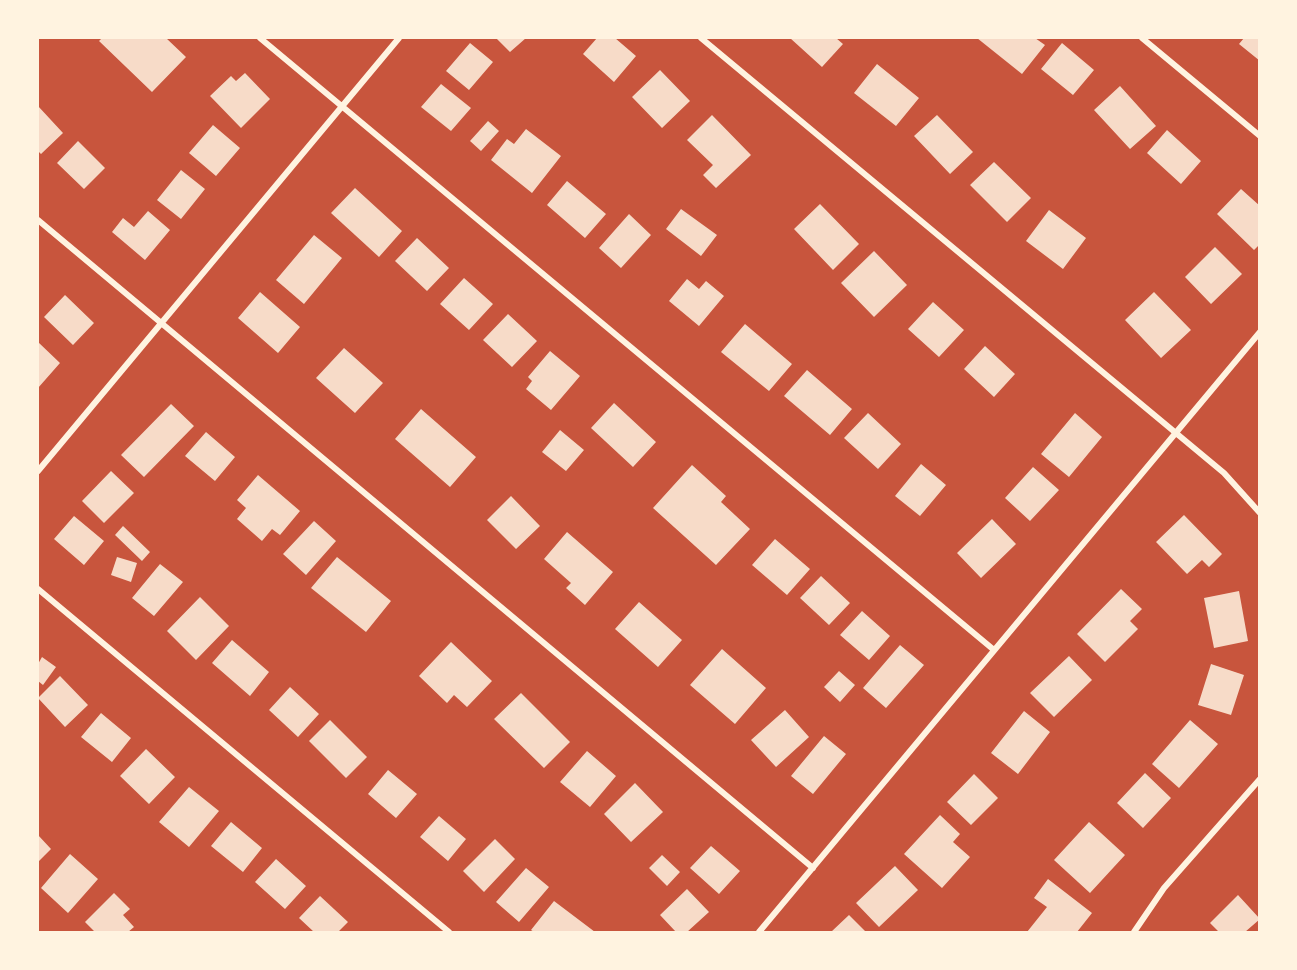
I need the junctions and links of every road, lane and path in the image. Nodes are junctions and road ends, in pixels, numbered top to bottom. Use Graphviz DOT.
graph roads {
  1 [pos="260,38"];
  2 [pos="399,38"];
  3 [pos="701,38"];
  4 [pos="1142,38"];
  5 [pos="342,106"];
  6 [pos="1260,136"];
  7 [pos="38,220"];
  8 [pos="161,323"];
  9 [pos="1260,332"];
  10 [pos="1175,433"];
  11 [pos="38,471"];
  12 [pos="1260,513"];
  13 [pos="38,589"];
  14 [pos="994,650"];
  15 [pos="1260,779"];
  16 [pos="813,867"];
  17 [pos="449,933"];
  18 [pos="759,933"];
  19 [pos="1134,933"];
  1 -- 5 [label="street"];
  2 -- 5 [label="street"];
  3 -- 10 [label="street"];
  4 -- 6 [label="street"];
  5 -- 8 [label="street"];
  5 -- 14 [label="street"];
  7 -- 8 [label="street"];
  8 -- 11 [label="street"];
  8 -- 16 [label="street"];
  9 -- 10 [label="street"];
  10 -- 12 [label="street"];
  10 -- 14 [label="street"];
  13 -- 17 [label="street"];
  14 -- 16 [label="street"];
  15 -- 19 [label="street"];
  16 -- 18 [label="street"];
}
